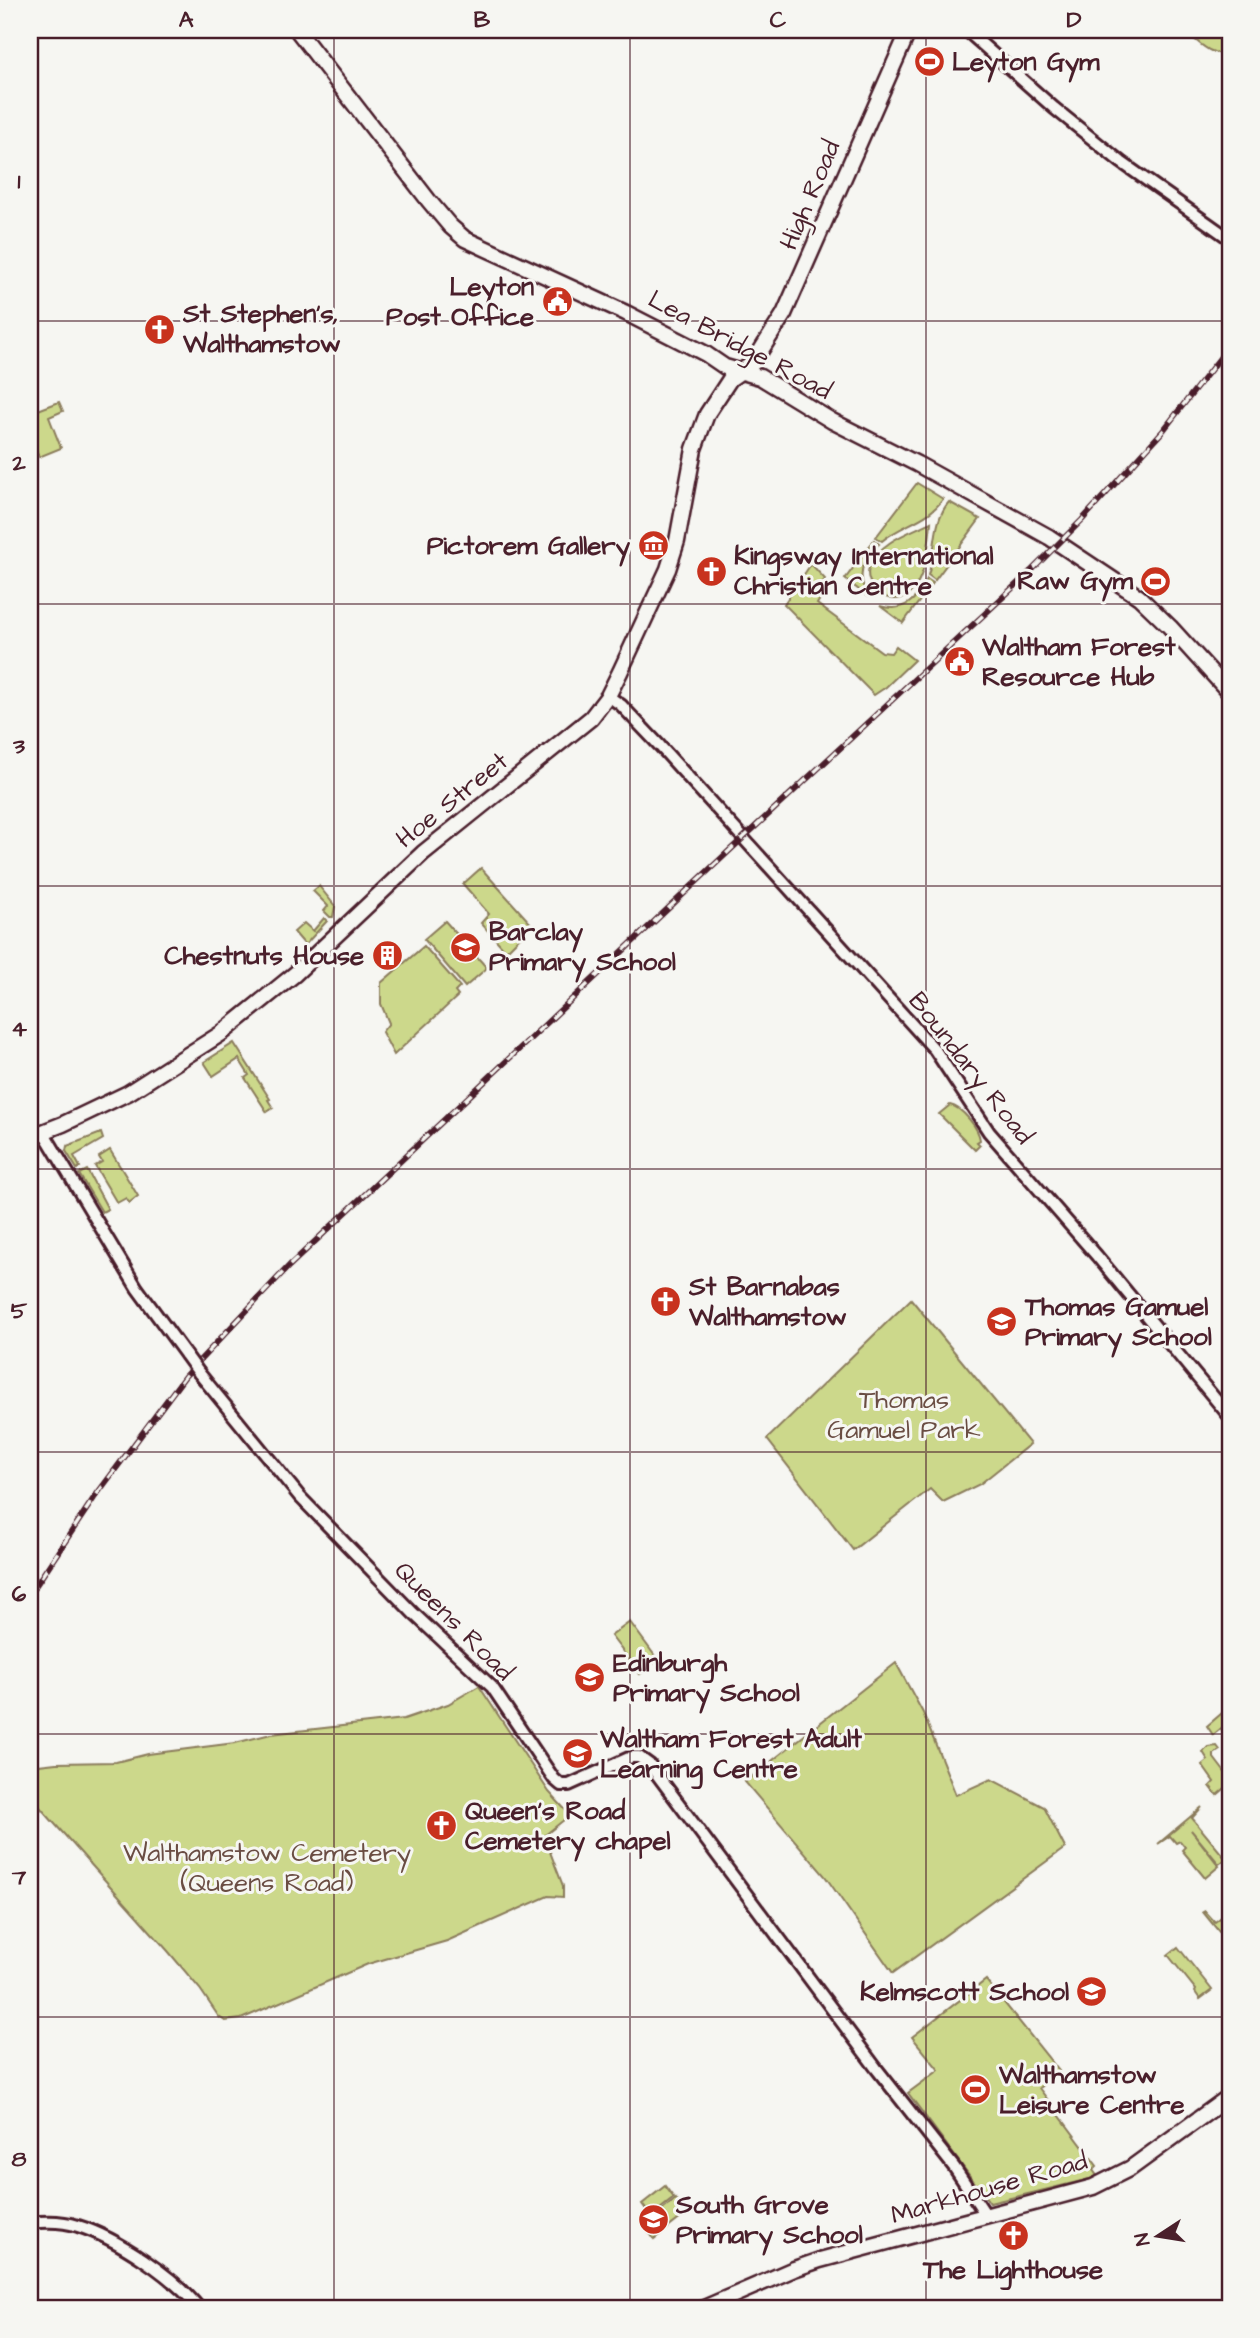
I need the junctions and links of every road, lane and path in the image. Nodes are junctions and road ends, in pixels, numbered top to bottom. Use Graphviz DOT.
graph roads {
  1 [pos="297,30"];
  2 [pos="909,30"];
  3 [pos="966,30"];
  4 [pos="1230,239"];
  5 [pos="743,371"];
  6 [pos="1230,693"];
  7 [pos="608,696"];
  8 [pos="37,1135"];
  9 [pos="1230,1418"];
  10 [pos="1230,2096"];
  11 [pos="986,2215"];
  12 [pos="30,2223"];
  13 [pos="199,2308"];
  14 [pos="704,2308"];
  1 -- 5 [label="main road, Lea Bridge Road"];
  2 -- 5 [label="main road, High Road"];
  3 -- 4 [label="street"];
  5 -- 6 [label="main road, Lea Bridge Road"];
  5 -- 7 [label="main road, Hoe Street"];
  7 -- 8 [label="main road, Hoe Street"];
  7 -- 9 [label="street, Boundary Road"];
  8 -- 11 [label="street, Queens Road, bridge"];
  10 -- 11 [label="main road, Markhouse Road"];
  11 -- 14 [label="main road, Markhouse Road"];
  12 -- 13 [label="street"];
}
